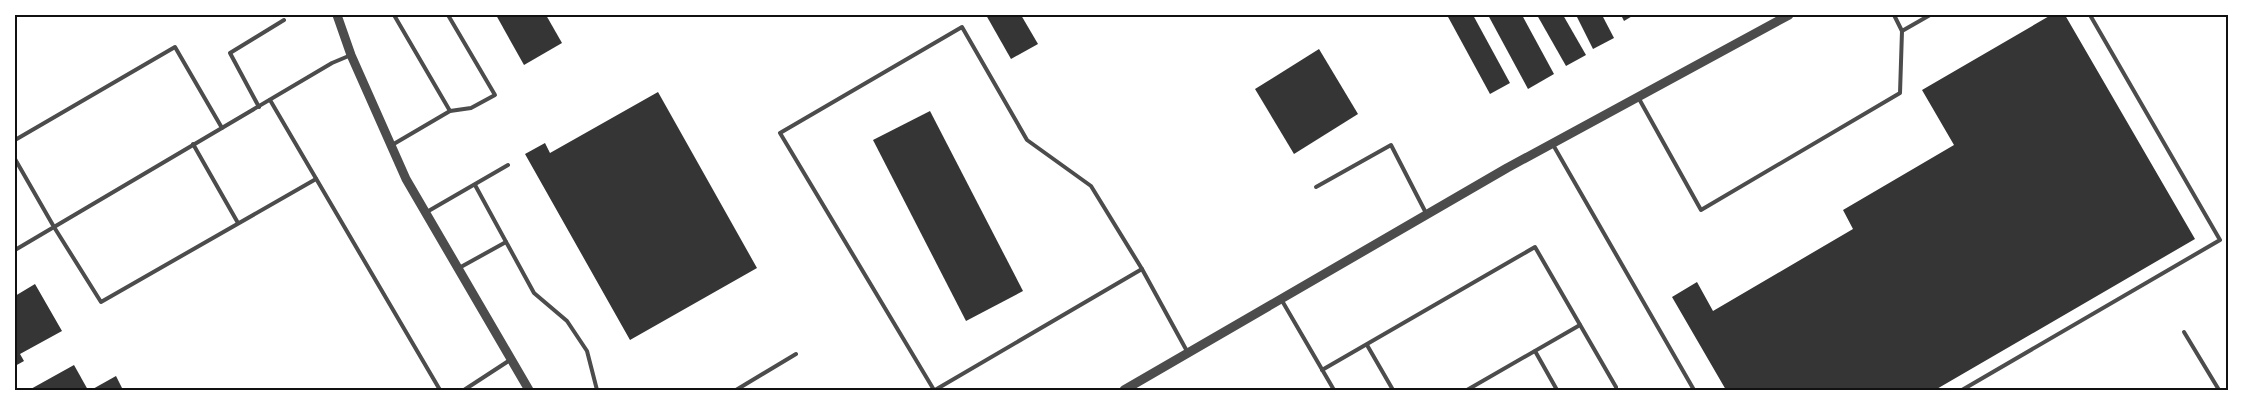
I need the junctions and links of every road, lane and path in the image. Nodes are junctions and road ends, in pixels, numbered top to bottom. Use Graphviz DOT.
graph roads {
  1 [pos="337,15"];
  2 [pos="394,15"];
  3 [pos="448,15"];
  4 [pos="1789,15"];
  5 [pos="1894,15"];
  6 [pos="1930,15"];
  7 [pos="2090,15"];
  8 [pos="284,20"];
  9 [pos="1902,31"];
  10 [pos="351,54"];
  11 [pos="1638,97"];
  12 [pos="270,100"];
  13 [pos="259,107"];
  14 [pos="450,111"];
  15 [pos="222,128"];
  16 [pos="15,140"];
  17 [pos="193,144"];
  18 [pos="1552,144"];
  19 [pos="390,146"];
  20 [pos="15,159"];
  21 [pos="508,165"];
  22 [pos="316,179"];
  23 [pos="474,185"];
  24 [pos="1316,187"];
  25 [pos="425,213"];
  26 [pos="1426,215"];
  27 [pos="238,224"];
  28 [pos="54,227"];
  29 [pos="506,242"];
  30 [pos="15,250"];
  31 [pos="1142,269"];
  32 [pos="458,270"];
  33 [pos="1281,299"];
  34 [pos="1580,325"];
  35 [pos="2184,332"];
  36 [pos="1367,345"];
  37 [pos="1535,351"];
  38 [pos="1188,353"];
  39 [pos="796,354"];
  40 [pos="511,359"];
  41 [pos="1322,370"];
  42 [pos="1616,387"];
  43 [pos="440,390"];
  44 [pos="464,390"];
  45 [pos="529,390"];
  46 [pos="597,390"];
  47 [pos="736,390"];
  48 [pos="934,390"];
  49 [pos="1124,390"];
  50 [pos="1334,390"];
  51 [pos="1393,390"];
  52 [pos="1467,390"];
  53 [pos="1557,390"];
  54 [pos="1694,390"];
  55 [pos="1962,390"];
  56 [pos="2219,390"];
  1 -- 10 [label="street"];
  2 -- 14 [label="lane"];
  3 -- 14 [label="lane"];
  4 -- 11 [label="street"];
  5 -- 9 [label="lane"];
  6 -- 9 [label="lane"];
  7 -- 55 [label="lane"];
  8 -- 13 [label="lane"];
  9 -- 11 [label="lane"];
  10 -- 12 [label="lane"];
  10 -- 19 [label="street"];
  11 -- 18 [label="street"];
  12 -- 13 [label="lane"];
  12 -- 22 [label="lane"];
  13 -- 15 [label="lane"];
  14 -- 19 [label="lane"];
  15 -- 16 [label="lane"];
  15 -- 17 [label="lane"];
  17 -- 27 [label="lane"];
  17 -- 28 [label="lane"];
  18 -- 26 [label="street"];
  18 -- 54 [label="lane"];
  19 -- 25 [label="street"];
  20 -- 28 [label="lane"];
  21 -- 23 [label="lane"];
  22 -- 27 [label="lane"];
  22 -- 43 [label="lane"];
  23 -- 25 [label="lane"];
  23 -- 29 [label="lane"];
  24 -- 26 [label="lane"];
  25 -- 32 [label="street"];
  26 -- 33 [label="street"];
  27 -- 28 [label="lane"];
  28 -- 30 [label="lane"];
  29 -- 32 [label="lane"];
  29 -- 46 [label="lane"];
  31 -- 38 [label="lane"];
  31 -- 48 [label="lane"];
  31 -- 48 [label="lane"];
  32 -- 40 [label="street"];
  33 -- 38 [label="street"];
  33 -- 41 [label="lane"];
  34 -- 36 [label="lane"];
  34 -- 37 [label="lane"];
  34 -- 42 [label="lane"];
  35 -- 56 [label="lane"];
  36 -- 41 [label="lane"];
  36 -- 51 [label="lane"];
  37 -- 52 [label="lane"];
  37 -- 53 [label="lane"];
  38 -- 49 [label="street"];
  39 -- 47 [label="lane"];
  40 -- 44 [label="lane"];
  40 -- 45 [label="street"];
  41 -- 50 [label="lane"];
}
